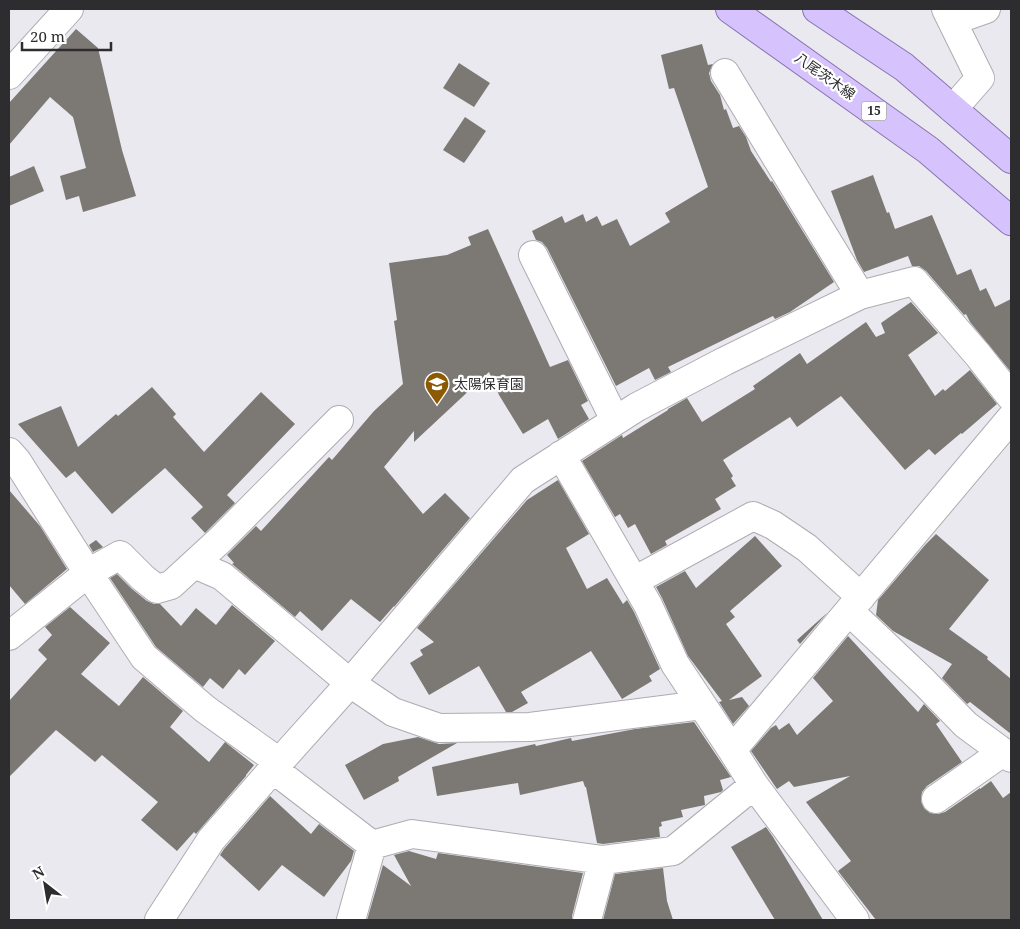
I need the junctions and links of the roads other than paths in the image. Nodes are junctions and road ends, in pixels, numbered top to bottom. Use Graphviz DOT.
graph roads {
  1 [pos="69,9"];
  2 [pos="730,9"];
  3 [pos="986,9"];
  4 [pos="833,13"];
  5 [pos="949,15"];
  6 [pos="725,73"];
  7 [pos="9,75"];
  8 [pos="953,110"];
  9 [pos="1011,159"];
  10 [pos="1011,221"];
  11 [pos="533,255"];
  12 [pos="860,295"];
  13 [pos="1011,397"];
  14 [pos="1011,418"];
  15 [pos="340,420"];
  16 [pos="615,420"];
  17 [pos="9,452"];
  18 [pos="561,455"];
  19 [pos="194,564"];
  20 [pos="88,573"];
  21 [pos="634,581"];
  22 [pos="855,604"];
  23 [pos="9,636"];
  24 [pos="350,683"];
  25 [pos="702,705"];
  26 [pos="732,750"];
  27 [pos="1007,755"];
  28 [pos="276,766"];
  29 [pos="754,785"];
  30 [pos="936,799"];
  31 [pos="372,845"];
  32 [pos="603,860"];
  33 [pos="159,920"];
  34 [pos="351,920"];
  35 [pos="587,920"];
  36 [pos="855,920"];
  1 -- 7 [label="street"];
  2 -- 10 [label="main road, 八尾茨木線 / 15"];
  3 -- 5 [label="street"];
  4 -- 8 [label="main road"];
  5 -- 8 [label="street"];
  6 -- 12 [label="street"];
  8 -- 9 [label="main road"];
  11 -- 16 [label="street"];
  12 -- 13 [label="street"];
  12 -- 16 [label="street"];
  14 -- 22 [label="street"];
  15 -- 19 [label="street"];
  16 -- 18 [label="street"];
  17 -- 20 [label="street"];
  18 -- 21 [label="street"];
  18 -- 24 [label="street"];
  19 -- 20 [label="street"];
  19 -- 24 [label="street"];
  20 -- 23 [label="street"];
  20 -- 28 [label="street"];
  21 -- 22 [label="street"];
  21 -- 25 [label="street"];
  22 -- 26 [label="street"];
  22 -- 27 [label="street"];
  24 -- 25 [label="street"];
  24 -- 28 [label="street"];
  25 -- 26 [label="street"];
  26 -- 29 [label="street"];
  27 -- 30 [label="street"];
  28 -- 31 [label="street"];
  28 -- 33 [label="street"];
  29 -- 32 [label="street"];
  29 -- 36 [label="street"];
  31 -- 32 [label="street"];
  31 -- 34 [label="street"];
  32 -- 35 [label="street"];
}
